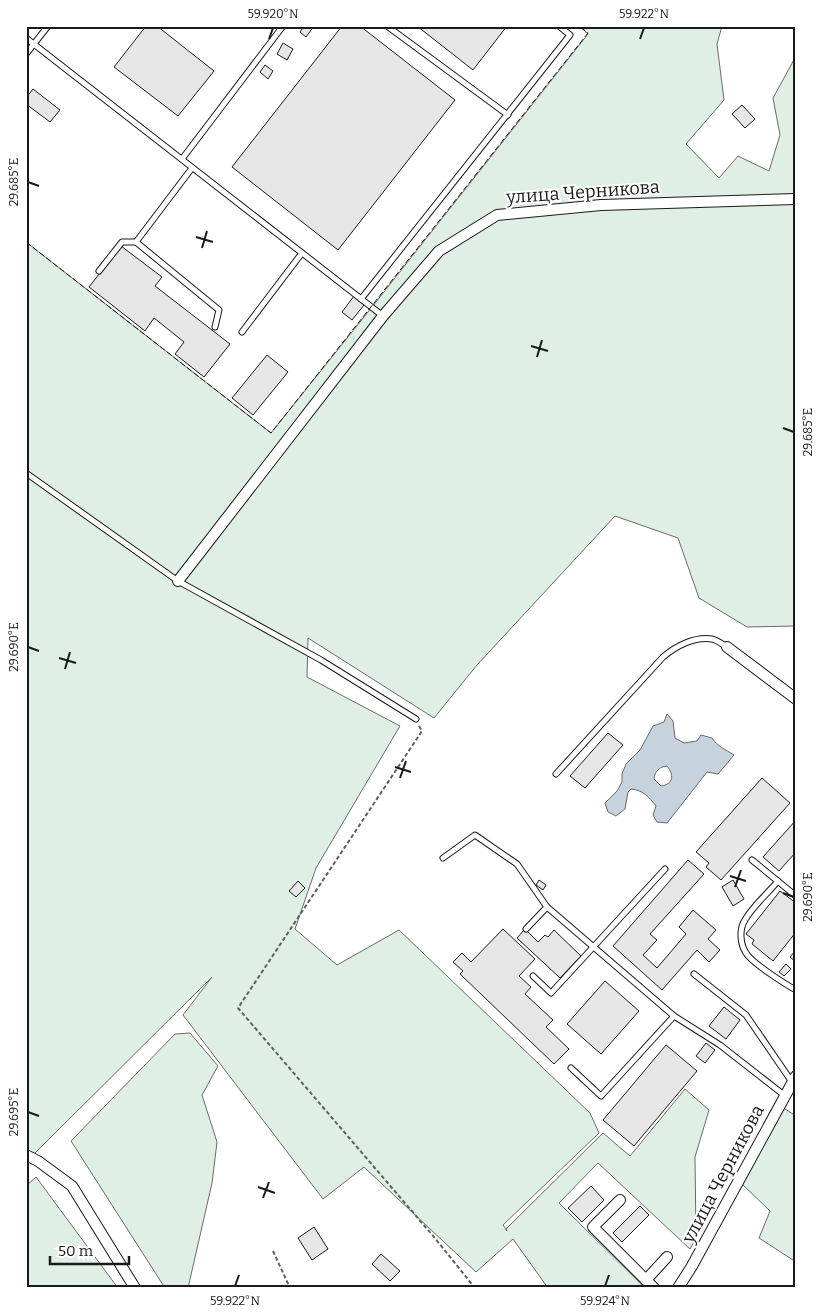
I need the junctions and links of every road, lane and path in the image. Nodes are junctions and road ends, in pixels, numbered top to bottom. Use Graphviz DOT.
graph roads {
  1 [pos="48,26"];
  2 [pos="283,26"];
  3 [pos="387,26"];
  4 [pos="559,26"];
  5 [pos="26,38"];
  6 [pos="34,44"];
  7 [pos="26,54"];
  8 [pos="508,115"];
  9 [pos="182,159"];
  10 [pos="192,168"];
  11 [pos="796,199"];
  12 [pos="136,242"];
  13 [pos="302,253"];
  14 [pos="99,271"];
  15 [pos="362,299"];
  16 [pos="383,316"];
  17 [pos="215,327"];
  18 [pos="242,332"];
  19 [pos="26,473"];
  20 [pos="178,581"];
  21 [pos="727,648"];
  22 [pos="796,699"];
  23 [pos="416,719"];
  24 [pos="556,774"];
  25 [pos="443,858"];
  26 [pos="752,860"];
  27 [pos="665,869"];
  28 [pos="778,881"];
  29 [pos="796,896"];
  30 [pos="547,907"];
  31 [pos="526,929"];
  32 [pos="594,948"];
  33 [pos="694,974"];
  34 [pos="533,976"];
  35 [pos="796,990"];
  36 [pos="674,1016"];
  37 [pos="571,1068"];
  38 [pos="794,1079"];
  39 [pos="784,1095"];
  40 [pos="26,1155"];
  41 [pos="620,1200"];
  42 [pos="273,1251"];
  43 [pos="667,1257"];
  44 [pos="650,1284"];
  45 [pos="135,1288"];
  46 [pos="290,1288"];
  47 [pos="475,1288"];
  48 [pos="678,1288"];
  1 -- 6 [label="lane"];
  2 -- 9 [label="lane"];
  3 -- 8 [label="lane"];
  4 -- 8 [label="lane"];
  5 -- 6 [label="lane"];
  6 -- 7 [label="lane"];
  6 -- 9 [label="lane"];
  8 -- 15 [label="lane"];
  9 -- 10 [label="lane"];
  10 -- 12 [label="lane"];
  10 -- 13 [label="lane"];
  11 -- 16 [label="street, улица Черникова"];
  12 -- 14 [label="lane"];
  12 -- 17 [label="lane"];
  13 -- 15 [label="lane"];
  13 -- 18 [label="lane"];
  15 -- 16 [label="lane"];
  16 -- 20 [label="street, улица Черникова"];
  19 -- 20 [label="lane"];
  20 -- 23 [label="lane"];
  21 -- 22 [label="street"];
  21 -- 24 [label="lane"];
  23 -- 47 [label="path"];
  25 -- 30 [label="lane"];
  26 -- 28 [label="lane"];
  27 -- 32 [label="lane"];
  28 -- 29 [label="lane"];
  28 -- 35 [label="lane"];
  30 -- 31 [label="lane"];
  30 -- 32 [label="lane"];
  32 -- 34 [label="lane"];
  32 -- 36 [label="lane"];
  33 -- 38 [label="lane"];
  36 -- 37 [label="lane"];
  36 -- 39 [label="lane"];
  38 -- 39 [label="street, улица Черникова"];
  39 -- 48 [label="street, улица Черникова"];
  40 -- 45 [label="street"];
  41 -- 44 [label="street"];
  42 -- 46 [label="path"];
  43 -- 44 [label="street"];
}
